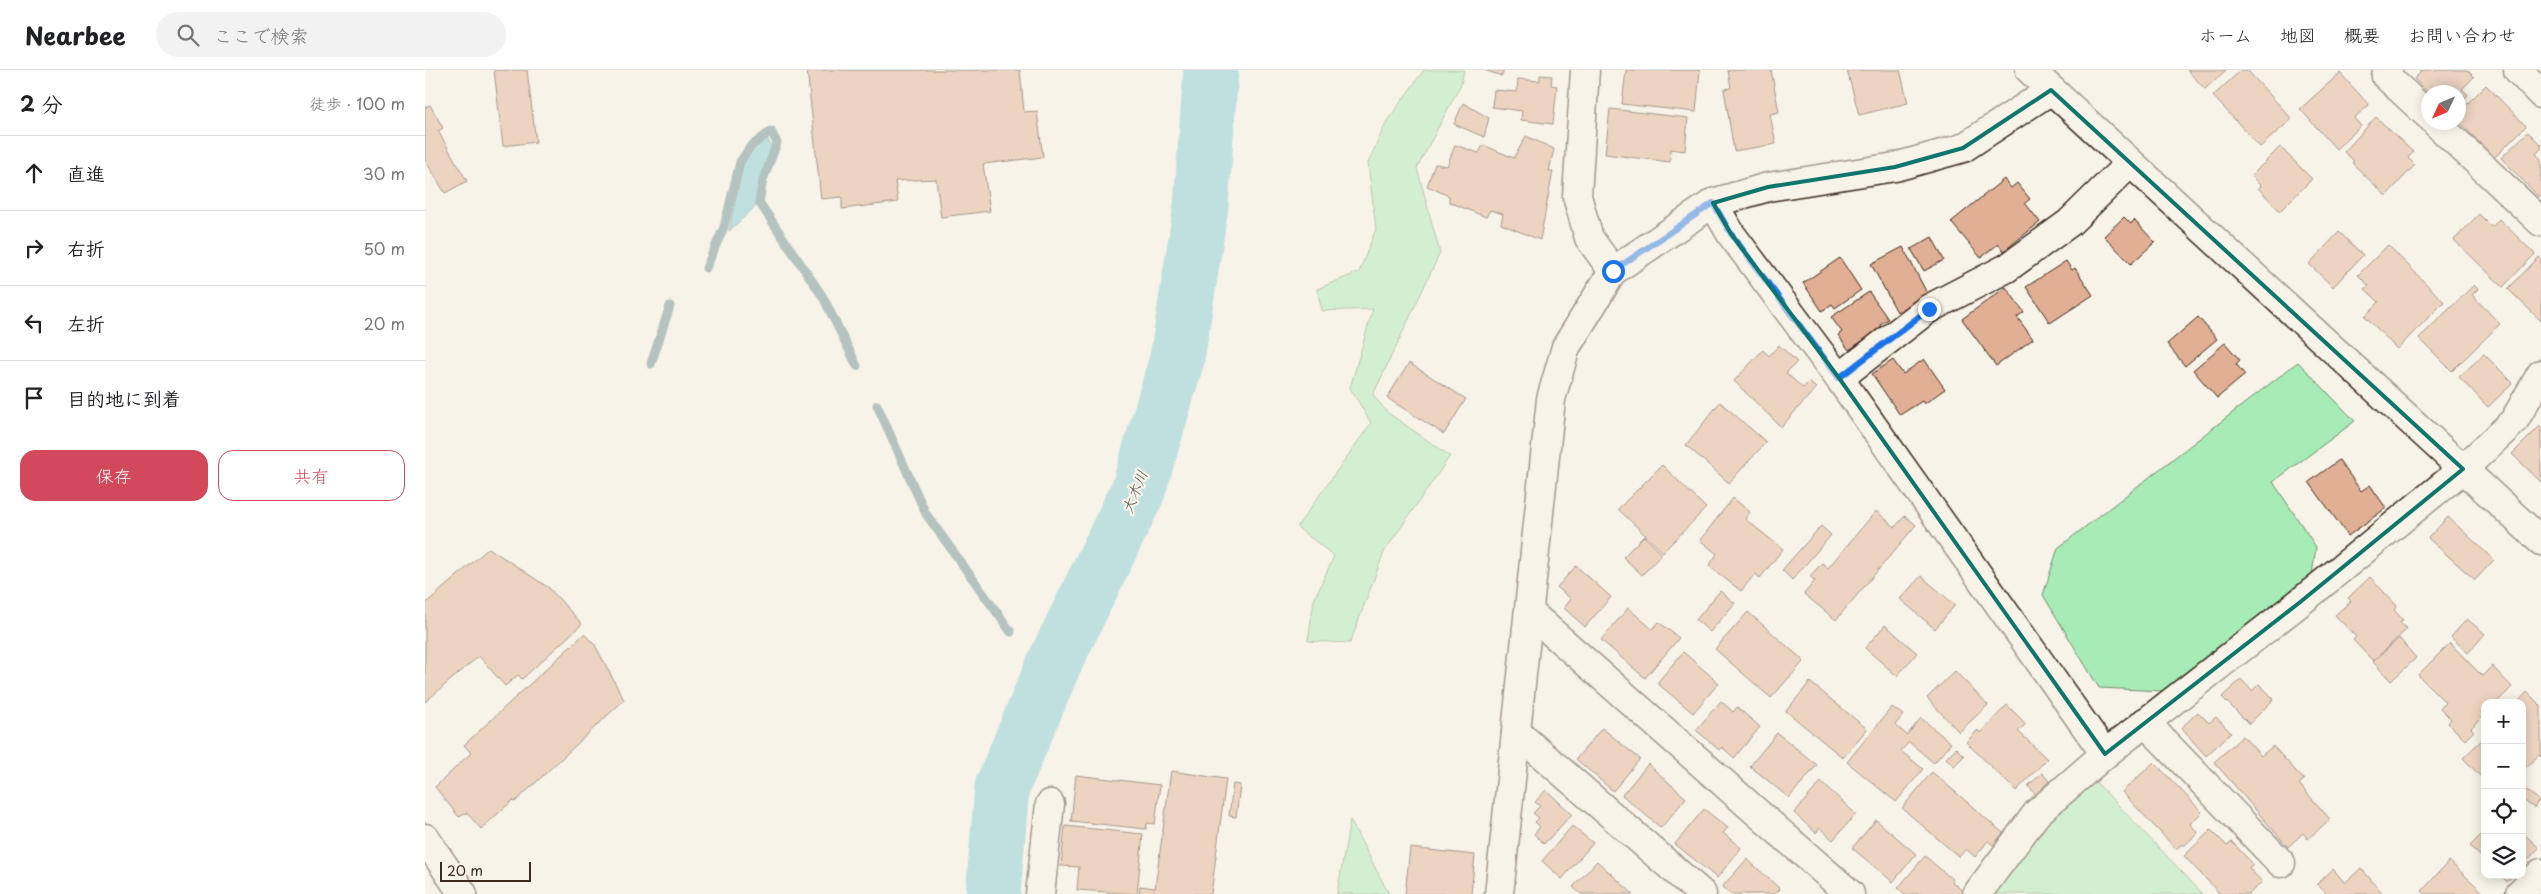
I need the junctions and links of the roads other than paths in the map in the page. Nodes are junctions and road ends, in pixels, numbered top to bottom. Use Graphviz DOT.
graph roads {
  1 [pos="1585,70"];
  2 [pos="2030,70"];
  3 [pos="2388,70"];
  4 [pos="2518,70"];
  5 [pos="2051,90"];
  6 [pos="2541,94"];
  7 [pos="2421,109"];
  8 [pos="2443,130"];
  9 [pos="2130,163"];
  10 [pos="1713,203"];
  11 [pos="2541,222"];
  12 [pos="1613,271"];
  13 [pos="2541,374"];
  14 [pos="1839,378"];
  15 [pos="2463,468"];
  16 [pos="2541,541"];
  17 [pos="1529,612"];
  18 [pos="2145,722"];
  19 [pos="1516,732"];
  20 [pos="2105,754"];
  21 [pos="1051,804"];
  22 [pos="425,838"];
  23 [pos="2281,863"];
  24 [pos="2541,873"];
  25 [pos="463,894"];
  26 [pos="1040,894"];
  27 [pos="1499,894"];
  28 [pos="1702,894"];
  29 [pos="1850,894"];
  30 [pos="1977,894"];
  31 [pos="2520,894"];
  1 -- 12 [label="street"];
  2 -- 5 [label="street"];
  3 -- 7 [label="street"];
  4 -- 6 [label="street"];
  5 -- 9 [label="street"];
  5 -- 10 [label="street"];
  8 -- 11 [label="street"];
  9 -- 14 [label="street"];
  9 -- 15 [label="street"];
  10 -- 12 [label="street"];
  10 -- 14 [label="street"];
  12 -- 17 [label="street"];
  13 -- 15 [label="street"];
  14 -- 20 [label="street"];
  15 -- 16 [label="street"];
  15 -- 18 [label="street"];
  17 -- 19 [label="street"];
  17 -- 29 [label="street"];
  18 -- 20 [label="street"];
  18 -- 23 [label="street"];
  19 -- 27 [label="street"];
  19 -- 28 [label="street"];
  20 -- 30 [label="street"];
  21 -- 26 [label="street"];
  22 -- 25 [label="street"];
  24 -- 31 [label="street"];
}
